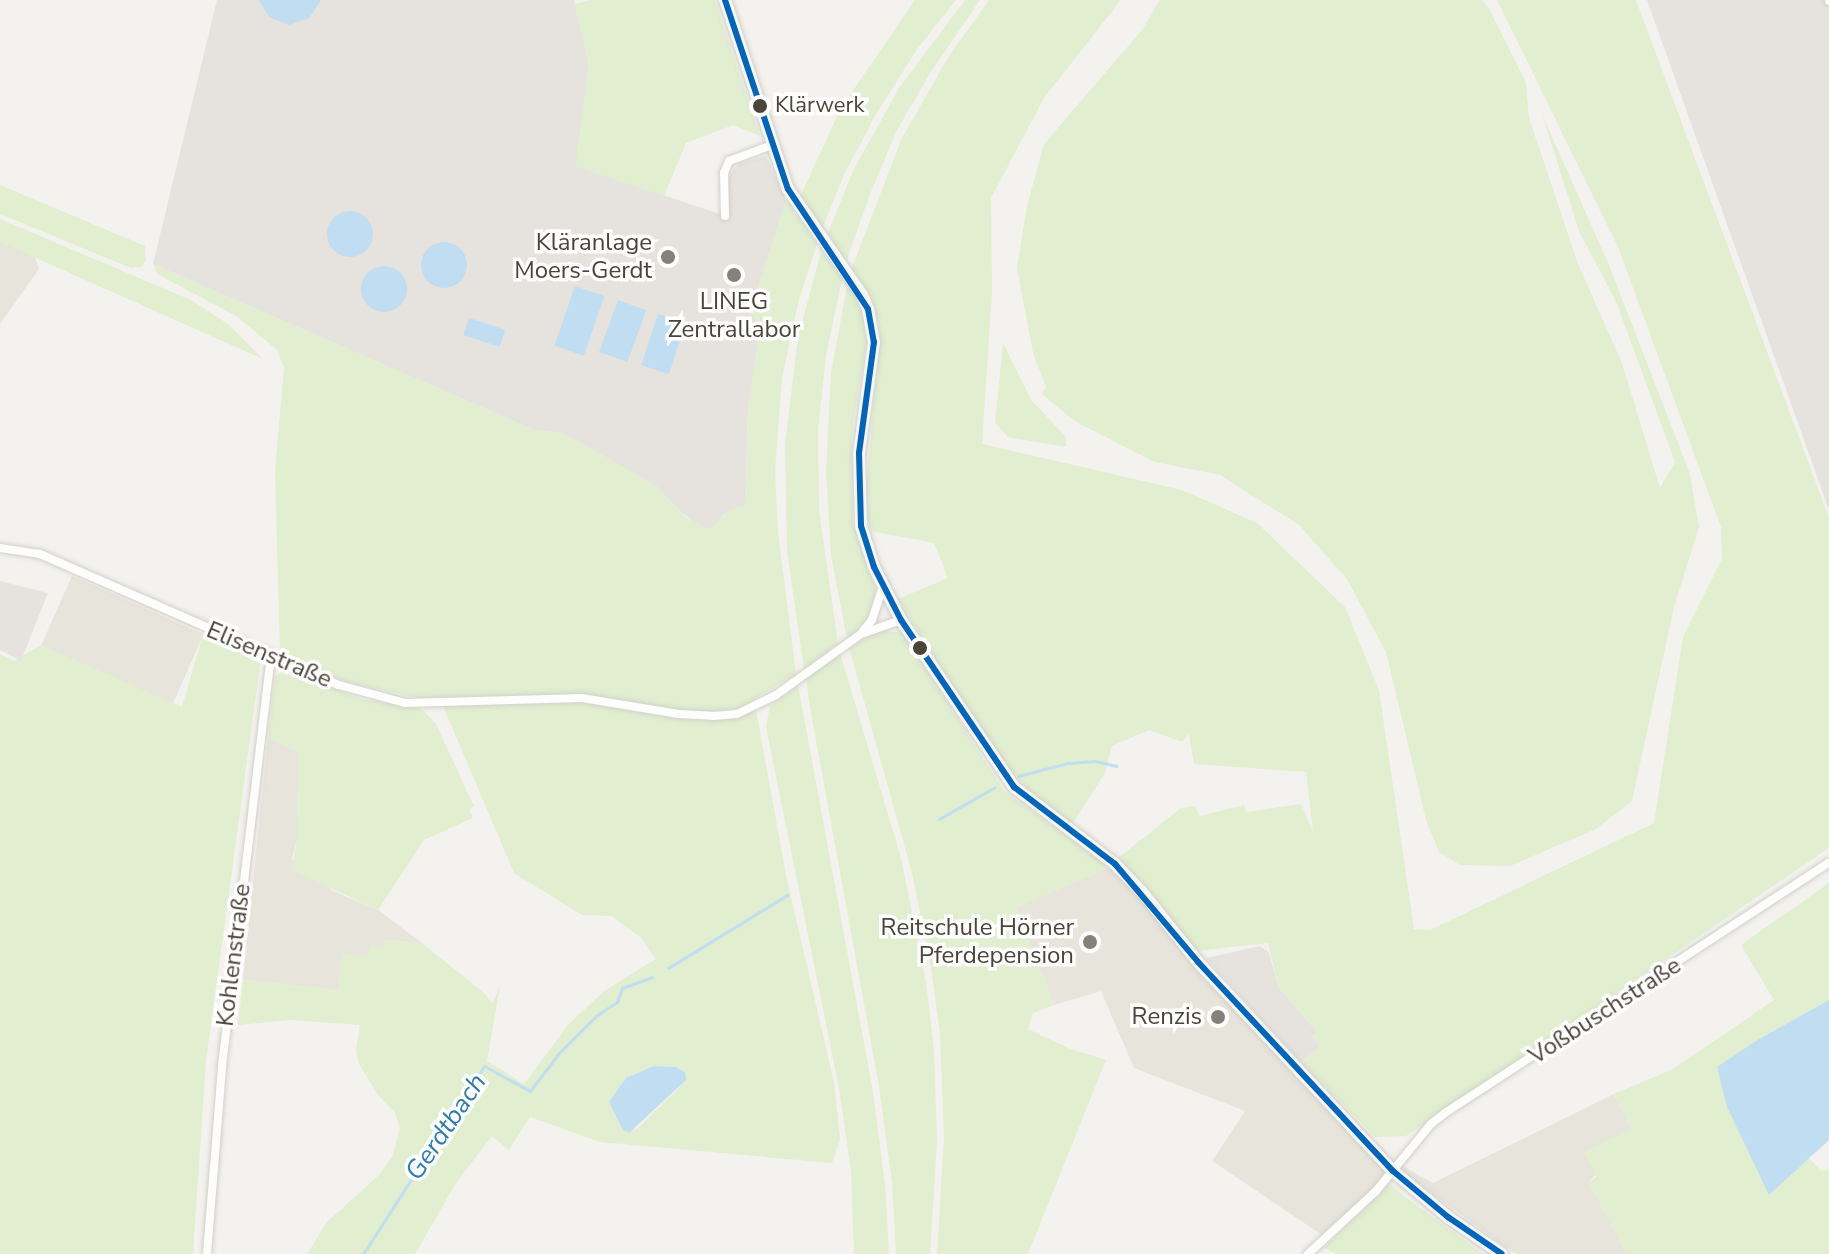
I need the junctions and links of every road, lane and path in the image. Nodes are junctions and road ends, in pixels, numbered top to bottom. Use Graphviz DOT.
graph roads {
  1 [pos="725,0"];
  2 [pos="772,145"];
  3 [pos="725,216"];
  4 [pos="0,548"];
  5 [pos="883,585"];
  6 [pos="901,620"];
  7 [pos="861,634"];
  8 [pos="271,657"];
  9 [pos="1829,863"];
  10 [pos="1393,1171"];
  11 [pos="207,1254"];
  12 [pos="1308,1254"];
  13 [pos="1502,1254"];
  1 -- 2 [label="main road"];
  2 -- 3 [label="street"];
  2 -- 5 [label="main road"];
  4 -- 8 [label="street, Elisenstraße"];
  5 -- 6 [label="main road"];
  5 -- 7 [label="street, Elisenstraße"];
  6 -- 7 [label="street, Elisenstraße"];
  6 -- 10 [label="main road"];
  7 -- 8 [label="street, Elisenstraße"];
  8 -- 11 [label="street, Kohlenstraße"];
  9 -- 10 [label="street, Voßbuschstraße"];
  10 -- 12 [label="street, Voßbuschstraße"];
  10 -- 13 [label="main road"];
}
